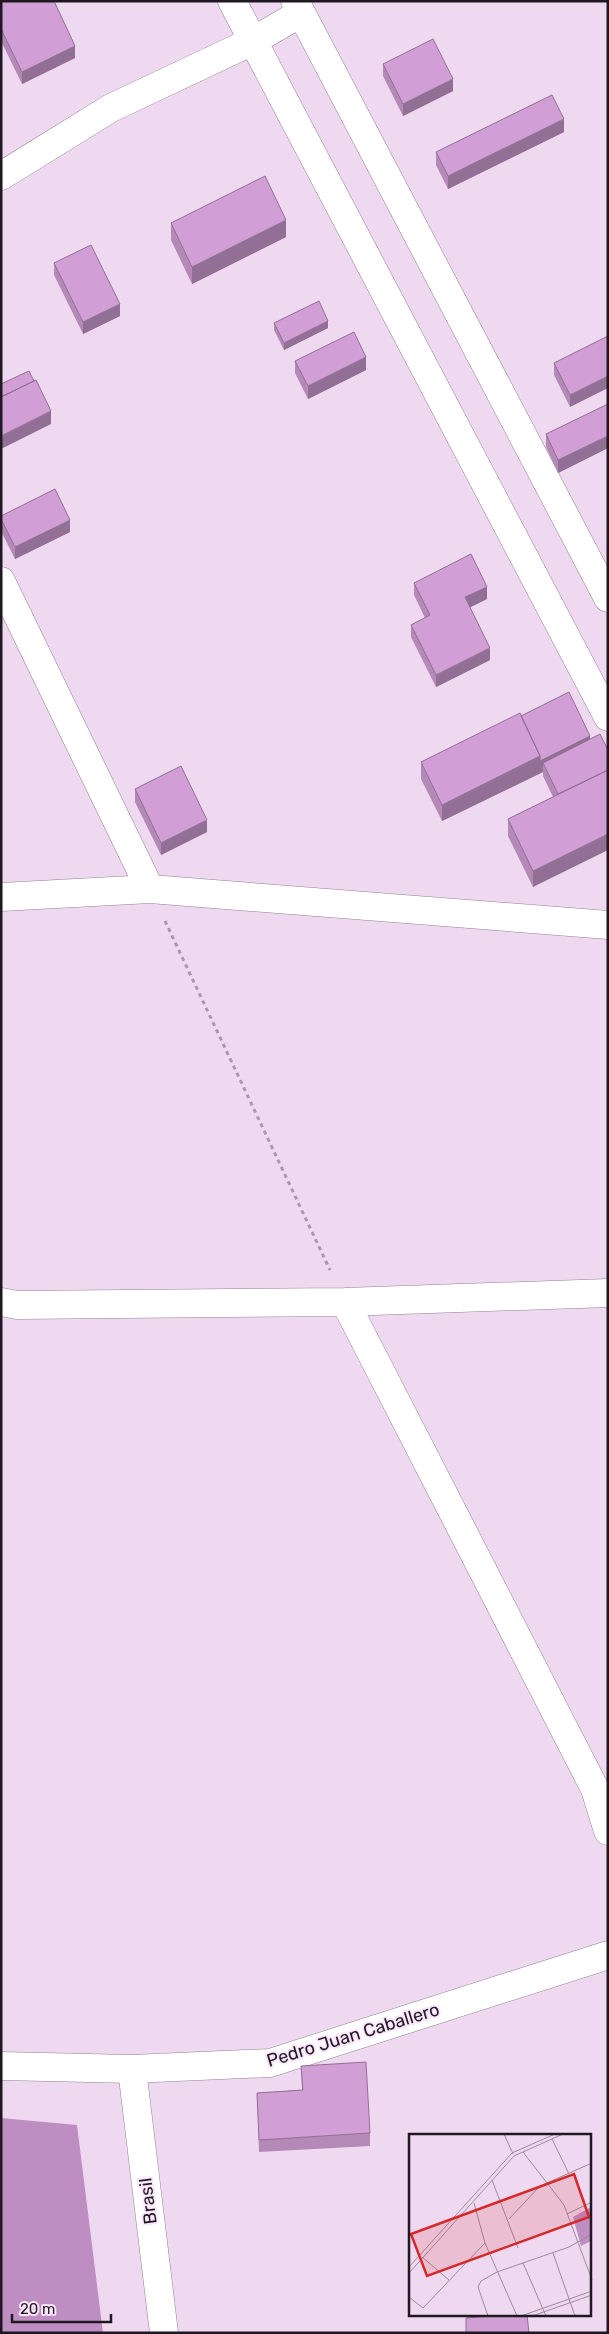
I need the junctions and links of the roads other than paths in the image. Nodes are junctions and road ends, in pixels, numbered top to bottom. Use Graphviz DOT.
graph roads {
  1 [pos="232,1"];
  2 [pos="298,7"];
  3 [pos="253,40"];
  4 [pos="1,176"];
  5 [pos="1,581"];
  6 [pos="608,598"];
  7 [pos="608,716"];
  8 [pos="150,889"];
  9 [pos="1,897"];
  10 [pos="608,925"];
  11 [pos="608,1294"];
  12 [pos="1,1302"];
  13 [pos="345,1302"];
  14 [pos="608,1831"];
  15 [pos="608,1955"];
  16 [pos="1,2066"];
  17 [pos="132,2069"];
  18 [pos="164,2333"];
  1 -- 3 [label="street"];
  2 -- 3 [label="street"];
  2 -- 6 [label="street"];
  3 -- 4 [label="street"];
  3 -- 7 [label="street"];
  5 -- 8 [label="street"];
  8 -- 9 [label="street"];
  8 -- 10 [label="street"];
  11 -- 13 [label="street"];
  12 -- 13 [label="street"];
  13 -- 14 [label="street"];
  15 -- 17 [label="street, Pedro Juan Caballero"];
  16 -- 17 [label="street, Pedro Juan Caballero"];
  17 -- 18 [label="street, Brasil"];
}
